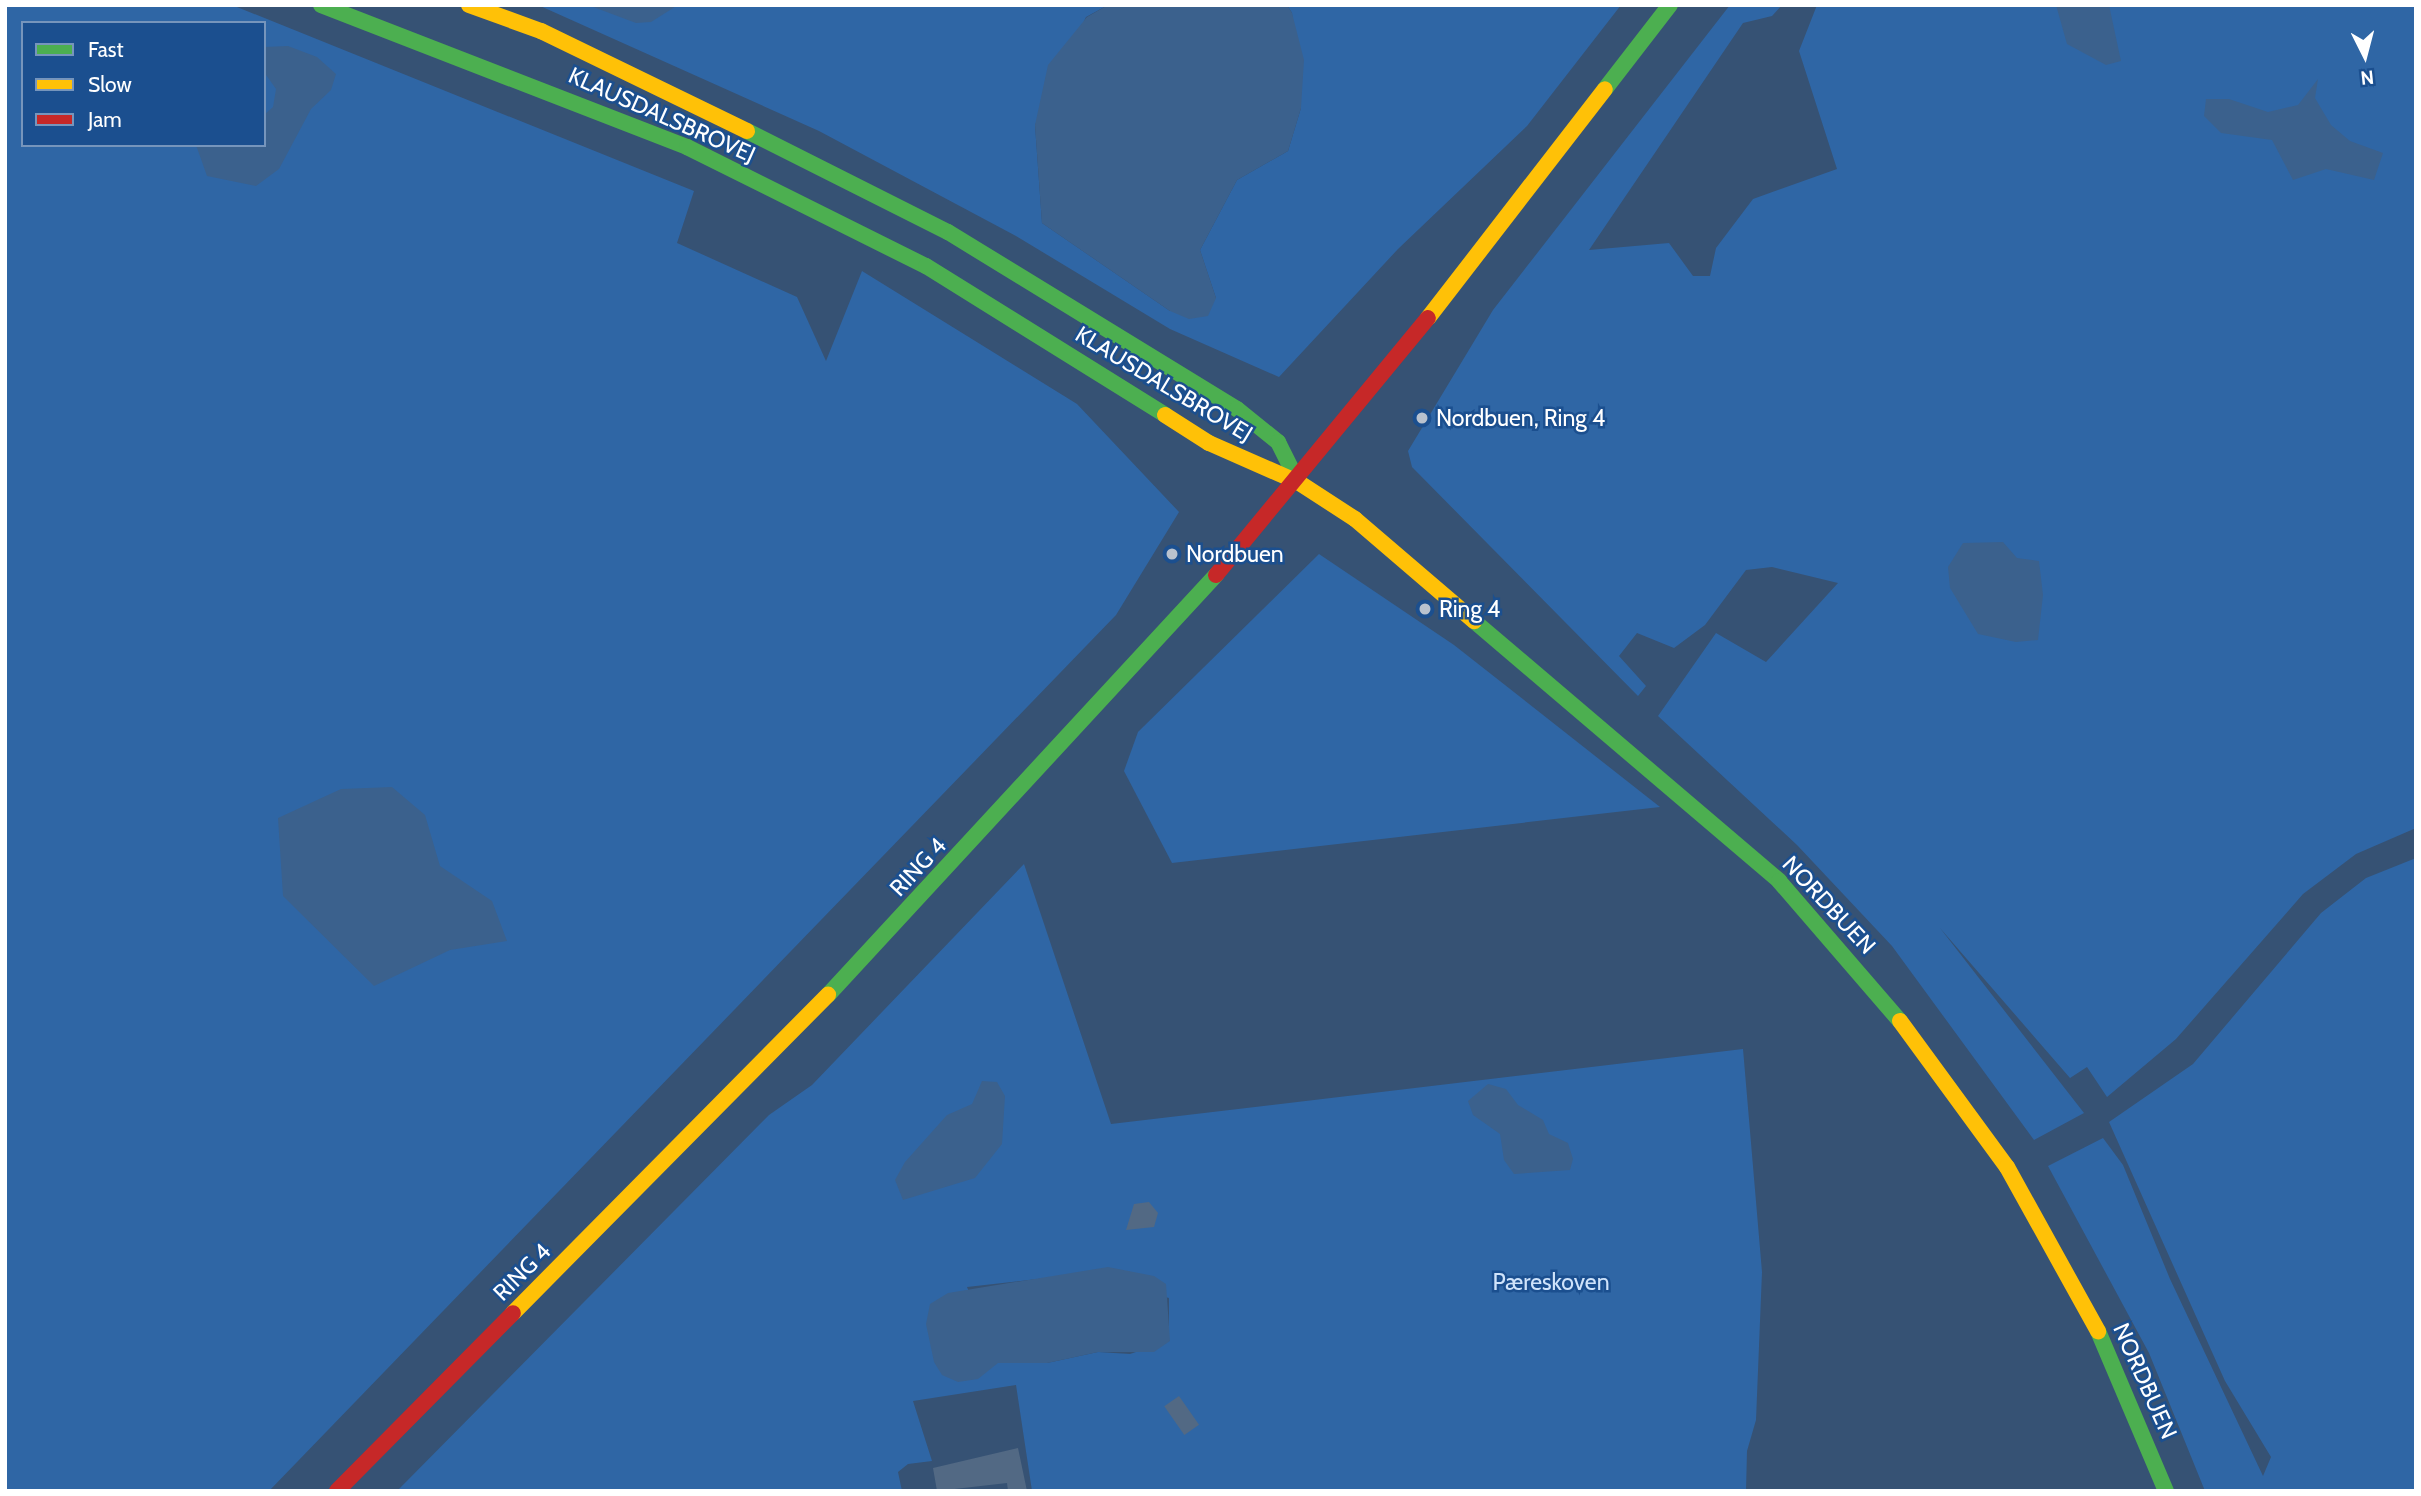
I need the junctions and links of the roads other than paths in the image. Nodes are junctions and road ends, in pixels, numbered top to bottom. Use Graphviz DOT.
graph roads {
  1 [pos="321,5"];
  2 [pos="469,5"];
  3 [pos="1670,5"];
  4 [pos="1298,482"];
  5 [pos="337,1491"];
  6 [pos="2166,1491"];
  1 -- 4 [label="street, KLAUSDALSBROVEJ"];
  2 -- 4 [label="street, KLAUSDALSBROVEJ"];
  3 -- 4 [label="street, RING 4"];
  4 -- 5 [label="street, RING 4"];
  4 -- 6 [label="street, NORDBUEN"];
}
